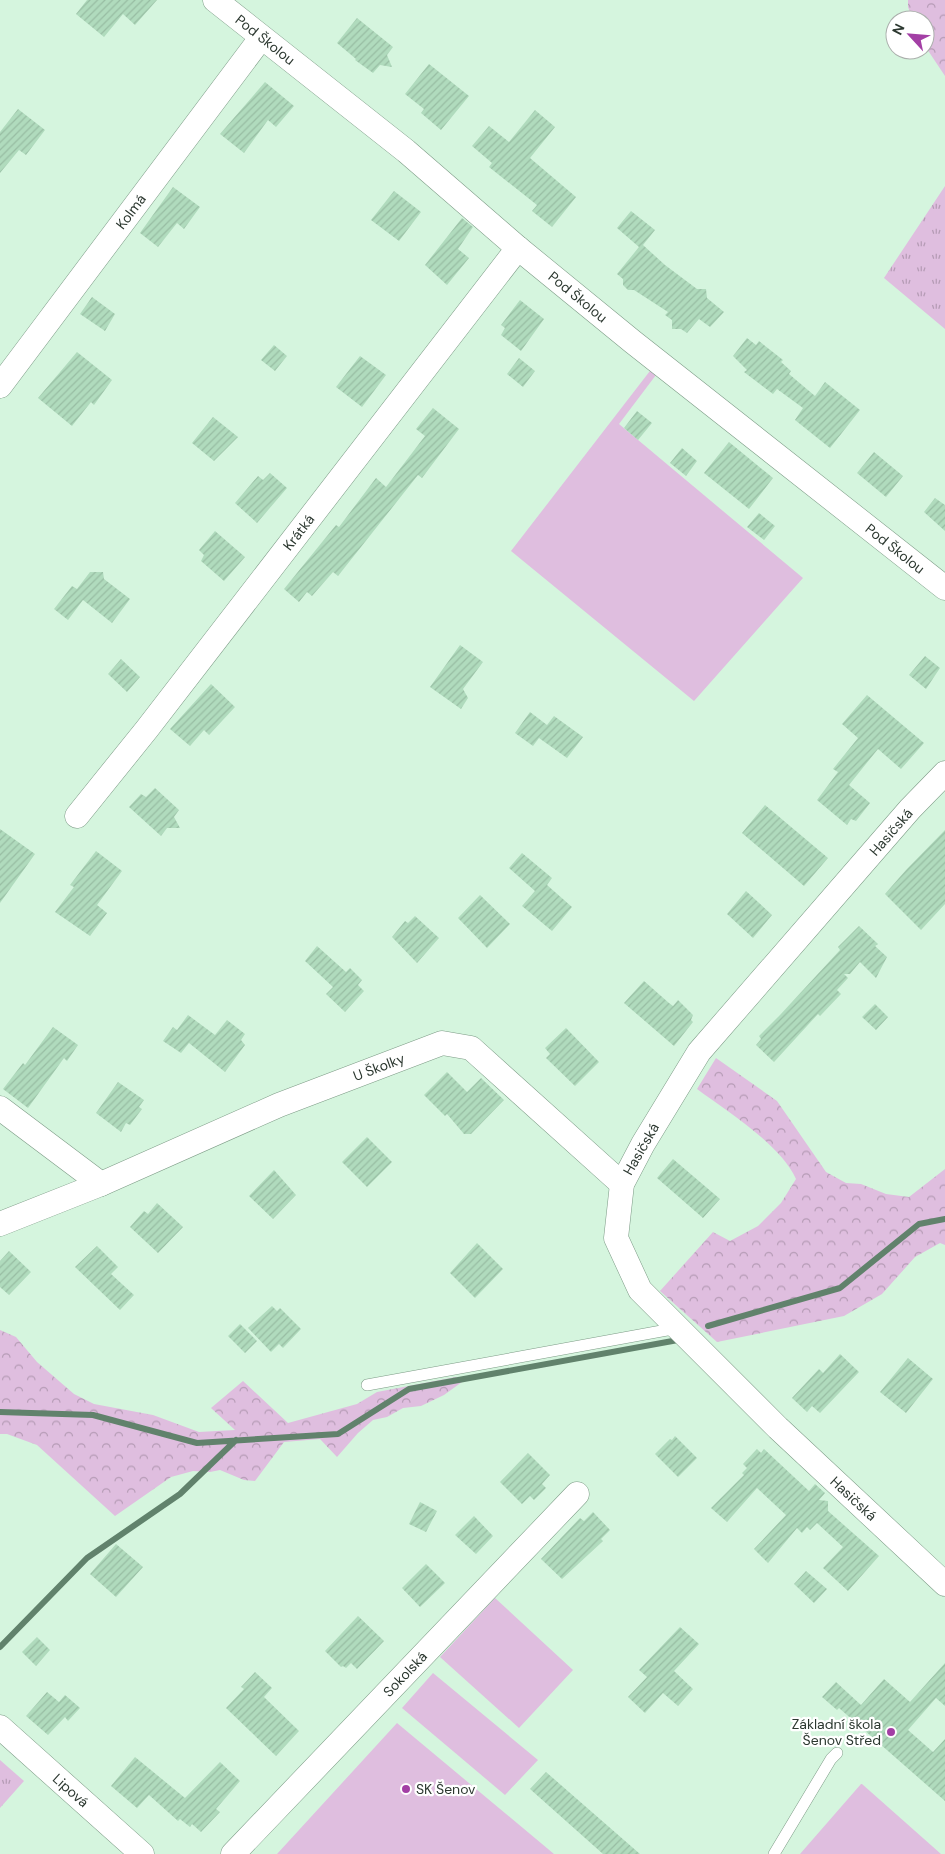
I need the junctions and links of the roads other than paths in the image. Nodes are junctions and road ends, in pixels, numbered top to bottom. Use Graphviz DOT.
graph roads {
  1 [pos="215,0"];
  2 [pos="261,38"];
  3 [pos="518,248"];
  4 [pos="0,386"];
  5 [pos="945,588"];
  6 [pos="945,773"];
  7 [pos="77,816"];
  8 [pos="0,1108"];
  9 [pos="101,1184"];
  10 [pos="622,1184"];
  11 [pos="0,1224"];
  12 [pos="678,1328"];
  13 [pos="367,1385"];
  14 [pos="577,1494"];
  15 [pos="945,1584"];
  16 [pos="0,1727"];
  17 [pos="837,1753"];
  18 [pos="142,1854"];
  19 [pos="233,1854"];
  20 [pos="774,1854"];
  1 -- 2 [label="street, Pod Školou"];
  2 -- 3 [label="street, Pod Školou"];
  2 -- 4 [label="street, Kolmá"];
  3 -- 5 [label="street, Pod Školou"];
  3 -- 7 [label="street, Krátká"];
  6 -- 10 [label="street, Hasičská"];
  8 -- 9 [label="street"];
  9 -- 10 [label="street, U Školky"];
  9 -- 11 [label="street, U Školky"];
  10 -- 12 [label="street, Hasičská"];
  12 -- 13 [label="lane"];
  12 -- 15 [label="street, Hasičská"];
  14 -- 19 [label="street, Sokolská"];
  16 -- 18 [label="street, Lipová"];
  17 -- 20 [label="lane"];
}
